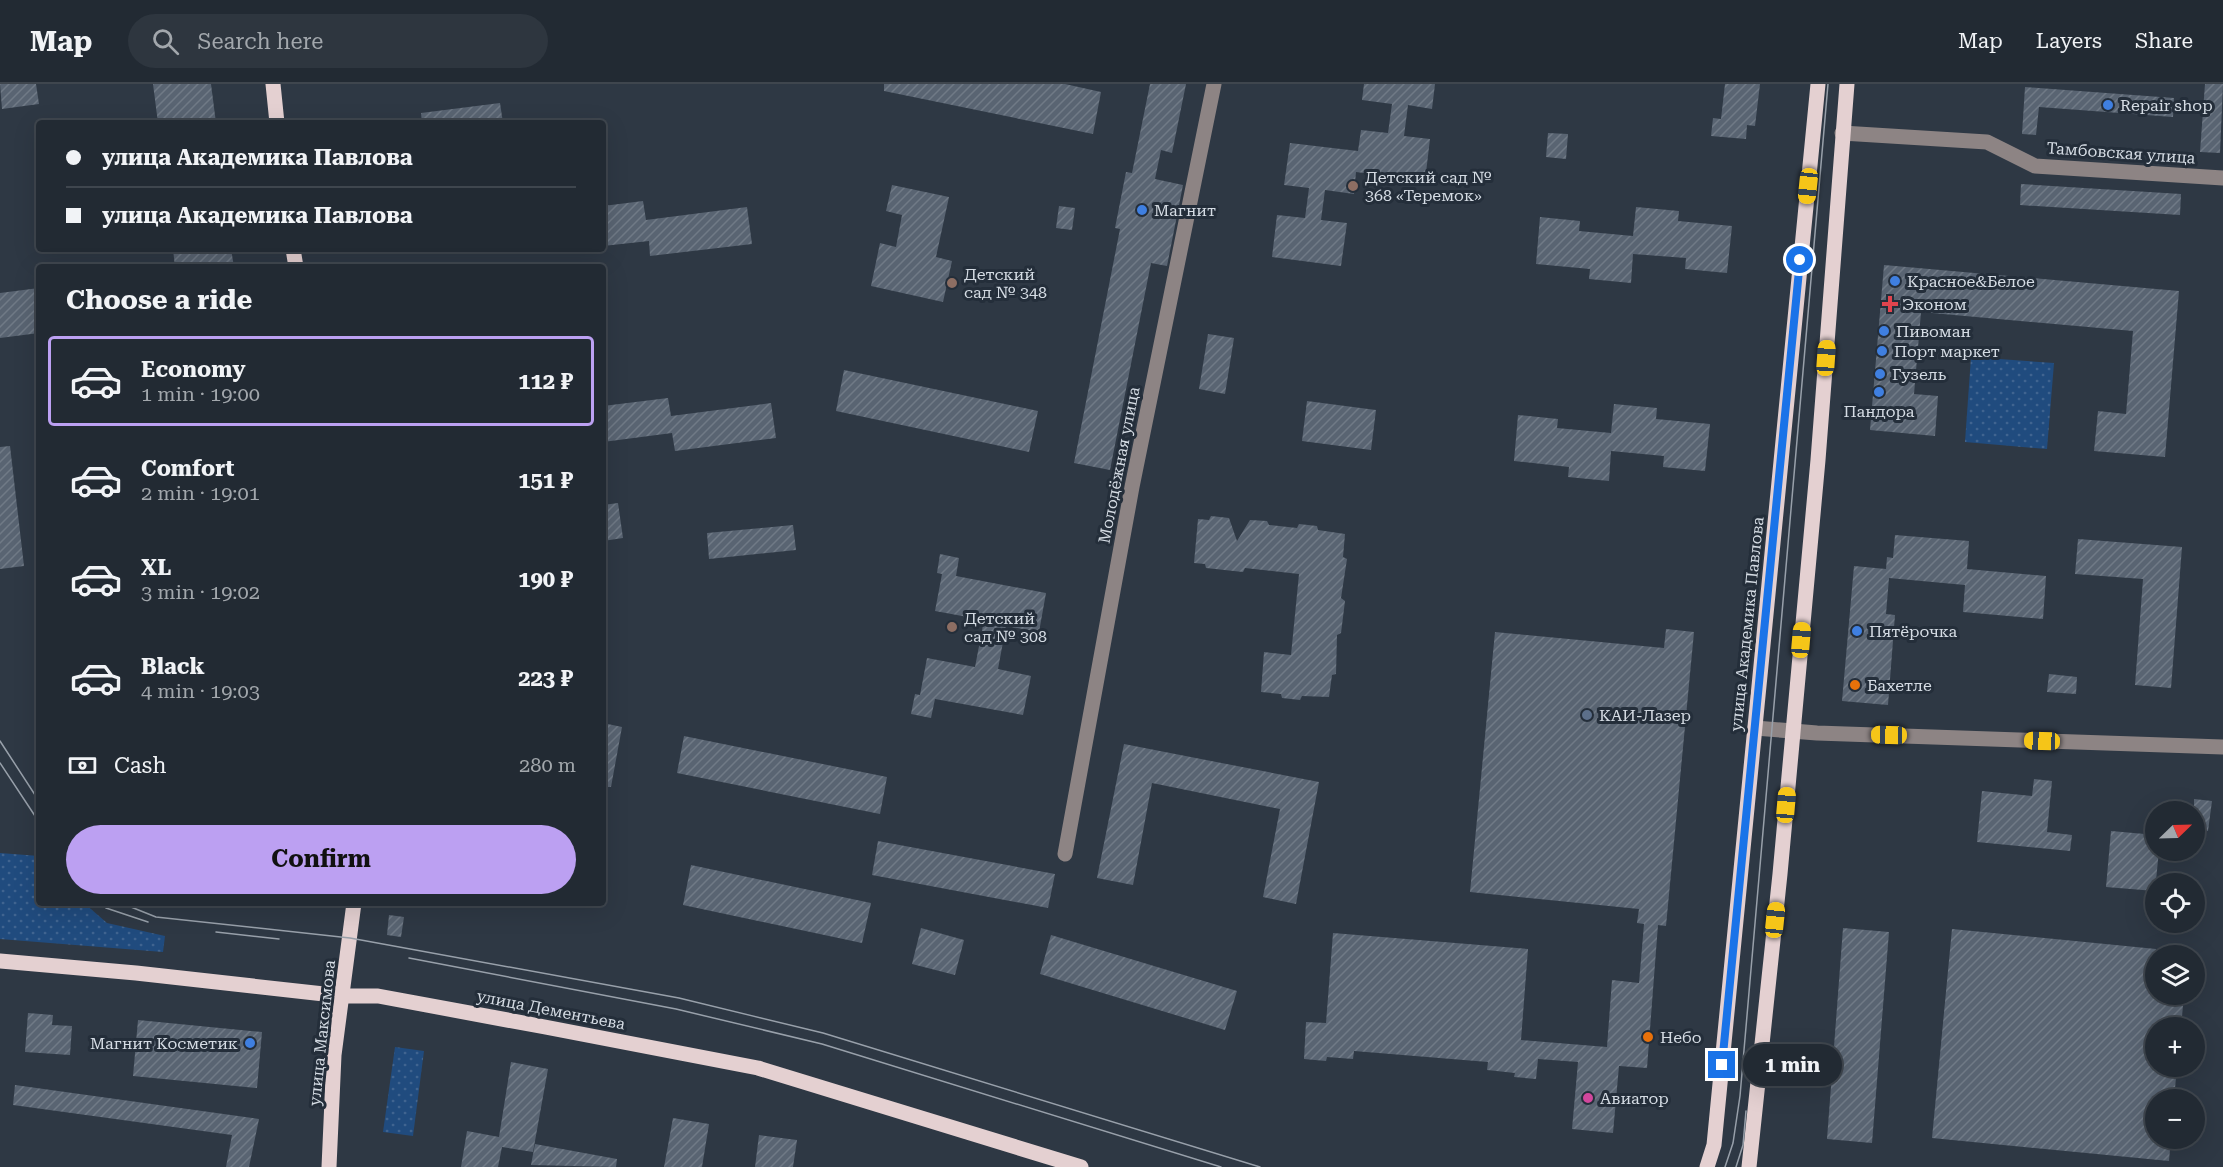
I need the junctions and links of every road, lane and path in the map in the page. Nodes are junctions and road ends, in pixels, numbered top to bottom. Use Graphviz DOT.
graph roads {
  1 [pos="273,84"];
  2 [pos="1214,84"];
  3 [pos="1818,84"];
  4 [pos="1847,84"];
  5 [pos="278,120"];
  6 [pos="1842,133"];
  7 [pos="2223,178"];
  8 [pos="1755,728"];
  9 [pos="1793,732"];
  10 [pos="2223,747"];
  11 [pos="1065,854"];
  12 [pos="354,906"];
  13 [pos="0,961"];
  14 [pos="342,996"];
  15 [pos="329,1167"];
  16 [pos="1081,1167"];
  17 [pos="1707,1167"];
  18 [pos="1749,1167"];
  1 -- 5 [label="main road"];
  2 -- 11 [label="street, Молодёжная улица"];
  3 -- 8 [label="main road, улица Академика Павлова"];
  4 -- 6 [label="main road"];
  6 -- 7 [label="street, Тамбовская улица"];
  6 -- 9 [label="main road"];
  8 -- 9 [label="street"];
  8 -- 17 [label="main road, улица Академика Павлова"];
  9 -- 10 [label="street"];
  9 -- 18 [label="main road"];
  12 -- 14 [label="main road, улица Максимова"];
  13 -- 14 [label="main road, улица Дементьева"];
  14 -- 15 [label="main road, улица Максимова"];
  14 -- 16 [label="main road, улица Дементьева"];
}
